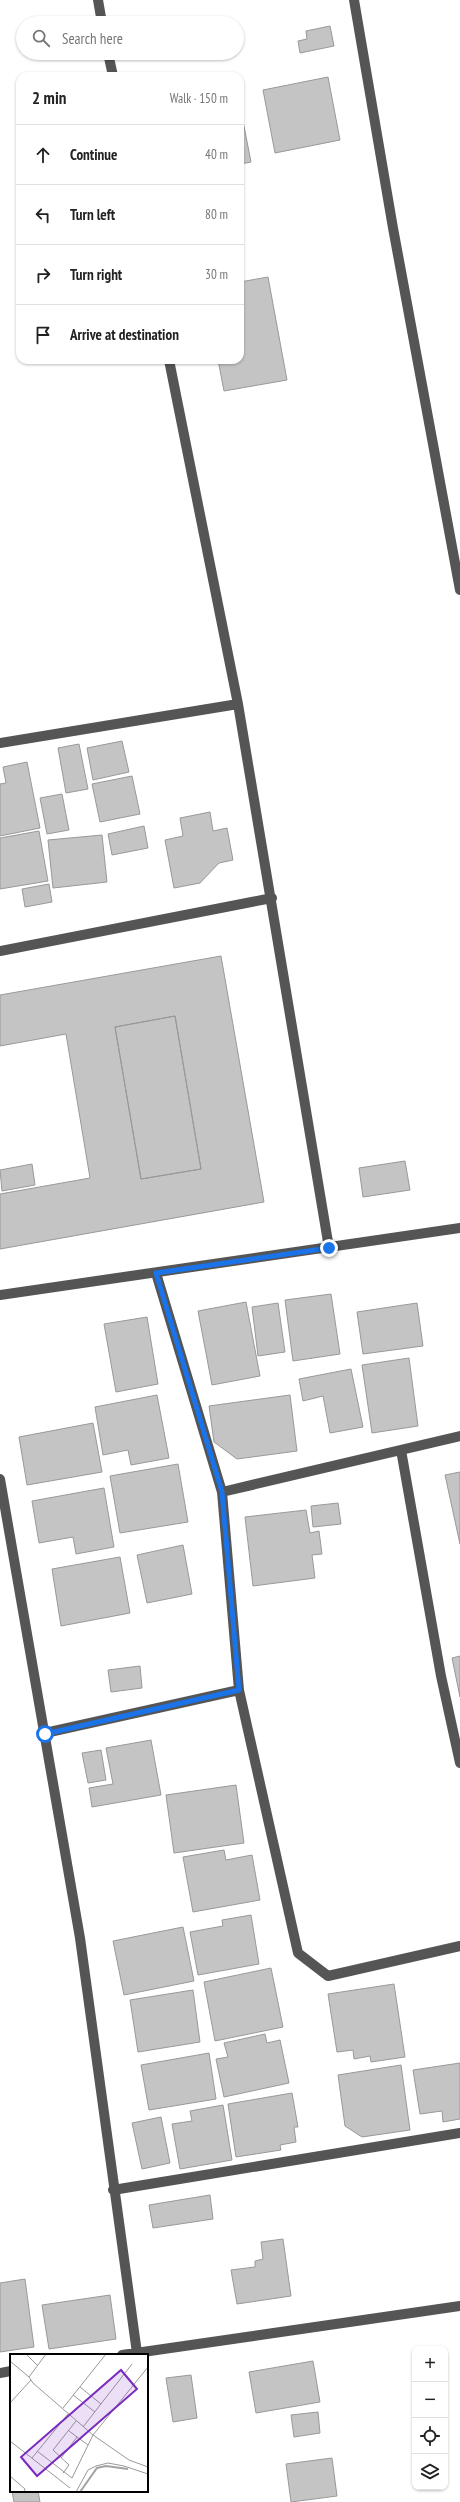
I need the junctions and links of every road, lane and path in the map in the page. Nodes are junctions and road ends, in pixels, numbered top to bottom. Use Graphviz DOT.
graph roads {
  1 [pos="98,0"];
  2 [pos="354,0"];
  3 [pos="101,16"];
  4 [pos="110,60"];
  5 [pos="112,72"];
  6 [pos="170,364"];
  7 [pos="460,590"];
  8 [pos="238,704"];
  9 [pos="0,743"];
  10 [pos="272,898"];
  11 [pos="0,951"];
  12 [pos="460,1228"];
  13 [pos="329,1248"];
  14 [pos="156,1273"];
  15 [pos="0,1295"];
  16 [pos="460,1436"];
  17 [pos="401,1450"];
  18 [pos="0,1478"];
  19 [pos="222,1492"];
  20 [pos="239,1690"];
  21 [pos="45,1734"];
  22 [pos="460,1763"];
  23 [pos="460,1946"];
  24 [pos="460,2133"];
  25 [pos="113,2190"];
  26 [pos="460,2306"];
  27 [pos="137,2353"];
  28 [pos="130,2354"];
  29 [pos="10,2371"];
  30 [pos="0,2372"];
  1 -- 3 [label="street"];
  2 -- 7 [label="street"];
  4 -- 5 [label="street"];
  6 -- 8 [label="street"];
  8 -- 9 [label="street"];
  8 -- 10 [label="street"];
  10 -- 11 [label="street"];
  10 -- 13 [label="street"];
  12 -- 13 [label="street"];
  13 -- 14 [label="street"];
  14 -- 15 [label="street"];
  14 -- 19 [label="street"];
  16 -- 17 [label="street"];
  17 -- 19 [label="street"];
  17 -- 22 [label="street"];
  18 -- 21 [label="street"];
  19 -- 20 [label="street"];
  20 -- 21 [label="street"];
  20 -- 23 [label="street"];
  21 -- 25 [label="street"];
  24 -- 25 [label="street"];
  25 -- 27 [label="street"];
  26 -- 27 [label="street"];
  27 -- 28 [label="street"];
  29 -- 30 [label="street"];
}
